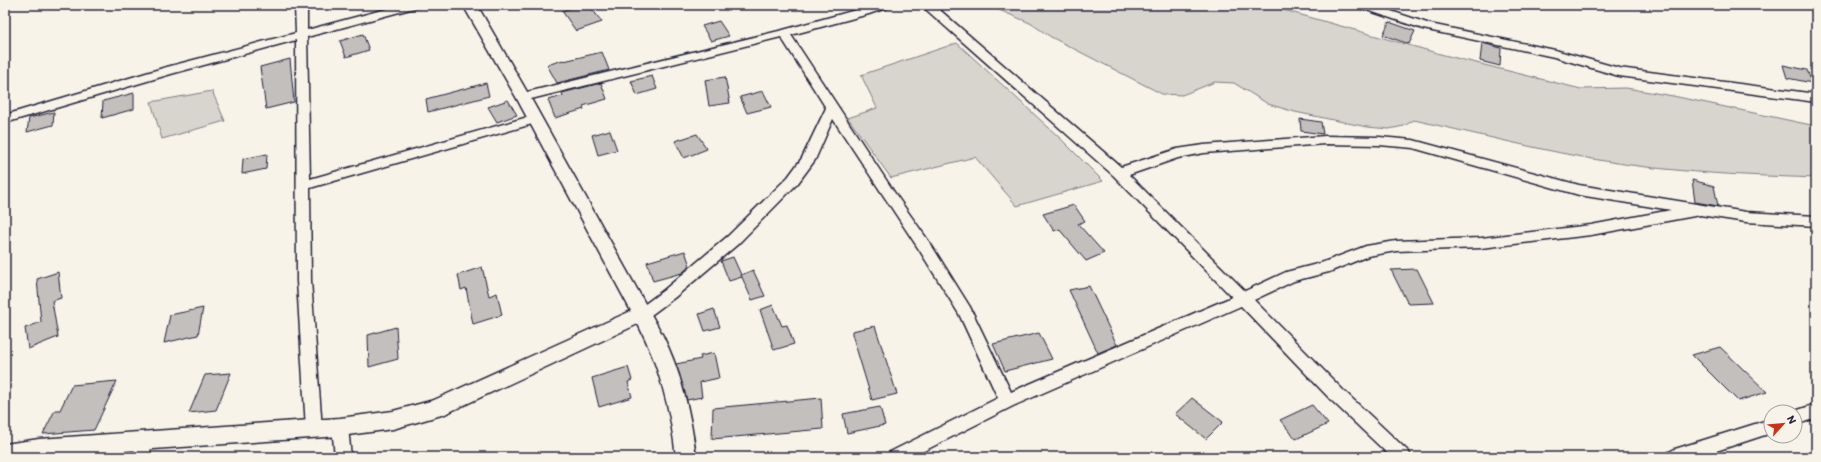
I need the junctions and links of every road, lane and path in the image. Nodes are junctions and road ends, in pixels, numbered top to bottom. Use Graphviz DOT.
graph roads {
  1 [pos="301,5"];
  2 [pos="414,5"];
  3 [pos="470,5"];
  4 [pos="885,5"];
  5 [pos="927,5"];
  6 [pos="1362,5"];
  7 [pos="784,33"];
  8 [pos="300,35"];
  9 [pos="523,97"];
  10 [pos="1816,98"];
  11 [pos="832,108"];
  12 [pos="5,119"];
  13 [pos="535,119"];
  14 [pos="1119,173"];
  15 [pos="304,185"];
  16 [pos="1698,210"];
  17 [pos="1816,221"];
  18 [pos="1244,298"];
  19 [pos="642,314"];
  20 [pos="1007,401"];
  21 [pos="1816,411"];
  22 [pos="1803,415"];
  23 [pos="340,427"];
  24 [pos="314,429"];
  25 [pos="1763,429"];
  26 [pos="142,449"];
  27 [pos="5,452"];
  28 [pos="343,457"];
  29 [pos="686,457"];
  30 [pos="896,457"];
  31 [pos="1403,457"];
  32 [pos="1675,457"];
  1 -- 8 [label="street"];
  2 -- 8 [label="street"];
  3 -- 9 [label="street"];
  4 -- 7 [label="street"];
  5 -- 14 [label="street"];
  6 -- 10 [label="street"];
  7 -- 9 [label="street"];
  7 -- 11 [label="street"];
  8 -- 12 [label="street"];
  8 -- 15 [label="street"];
  9 -- 13 [label="street"];
  11 -- 19 [label="street"];
  11 -- 20 [label="street"];
  13 -- 15 [label="street"];
  13 -- 19 [label="street"];
  14 -- 16 [label="street"];
  14 -- 18 [label="street"];
  15 -- 24 [label="street"];
  16 -- 17 [label="street"];
  16 -- 18 [label="street"];
  18 -- 20 [label="street"];
  18 -- 31 [label="street"];
  19 -- 23 [label="street"];
  19 -- 29 [label="street"];
  20 -- 30 [label="street"];
  21 -- 22 [label="street"];
  23 -- 24 [label="street"];
  23 -- 28 [label="street"];
  24 -- 26 [label="street"];
  25 -- 32 [label="street"];
  26 -- 27 [label="street"];
}
